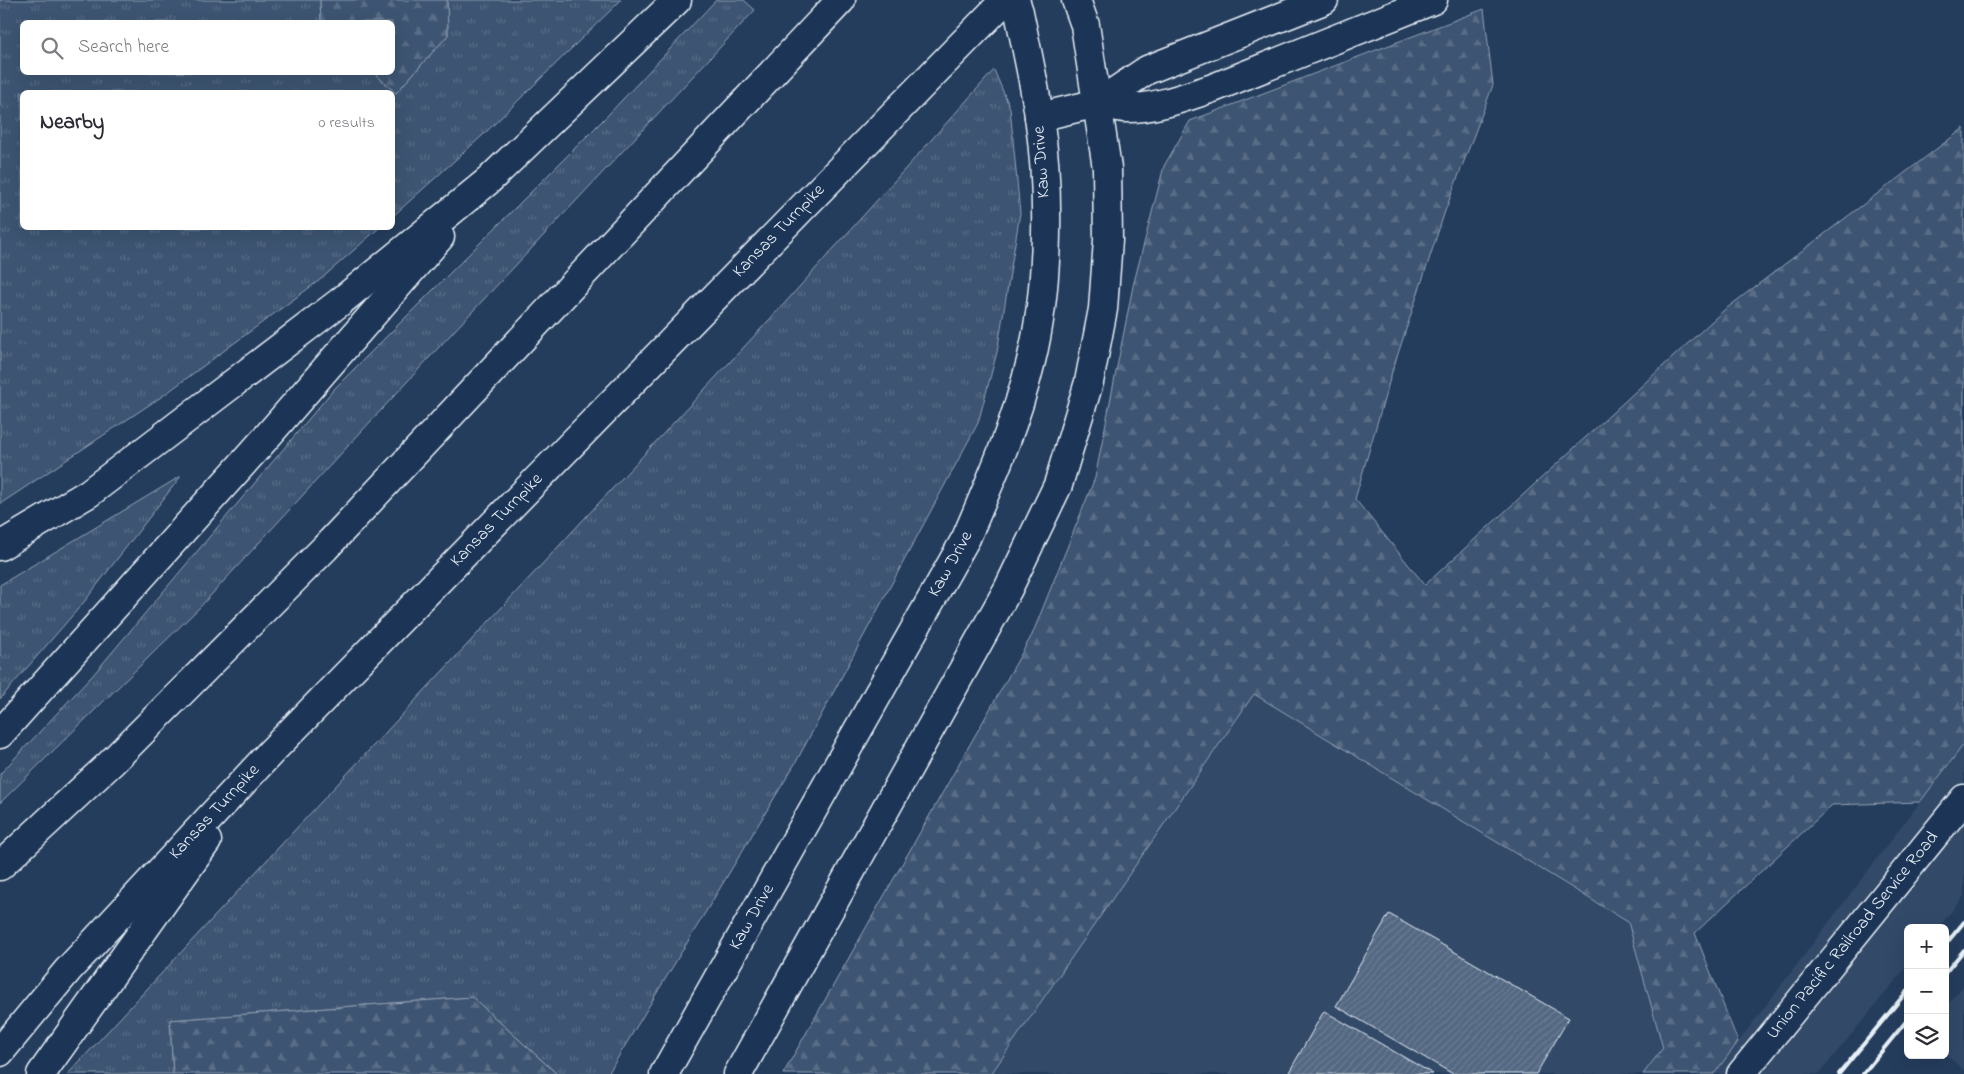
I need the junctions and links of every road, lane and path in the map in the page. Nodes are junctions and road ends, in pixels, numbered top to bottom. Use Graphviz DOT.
graph roads {
  1 [pos="677,0"];
  2 [pos="841,0"];
  3 [pos="1005,0"];
  4 [pos="1015,0"];
  5 [pos="1076,0"];
  6 [pos="1324,0"];
  7 [pos="1433,0"];
  8 [pos="1098,103"];
  9 [pos="1039,117"];
  10 [pos="488,182"];
  11 [pos="0,546"];
  12 [pos="0,734"];
  13 [pos="271,752"];
  14 [pos="1964,799"];
  15 [pos="0,866"];
  16 [pos="0,1052"];
  17 [pos="41,1074"];
  18 [pos="664,1074"];
  19 [pos="738,1074"];
  20 [pos="1741,1074"];
  1 -- 10 [label="main road"];
  2 -- 15 [label="main road"];
  3 -- 13 [label="main road, Kansas Turnpike"];
  4 -- 9 [label="main road, Kaw Drive"];
  5 -- 8 [label="main road"];
  6 -- 8 [label="main road"];
  7 -- 8 [label="main road"];
  8 -- 9 [label="main road"];
  8 -- 19 [label="main road"];
  9 -- 18 [label="main road, Kaw Drive"];
  10 -- 11 [label="main road"];
  10 -- 12 [label="main road"];
  13 -- 16 [label="main road, Kansas Turnpike"];
  13 -- 17 [label="main road"];
  14 -- 20 [label="main road, Union Pacific Railroad Service Road"];
}
